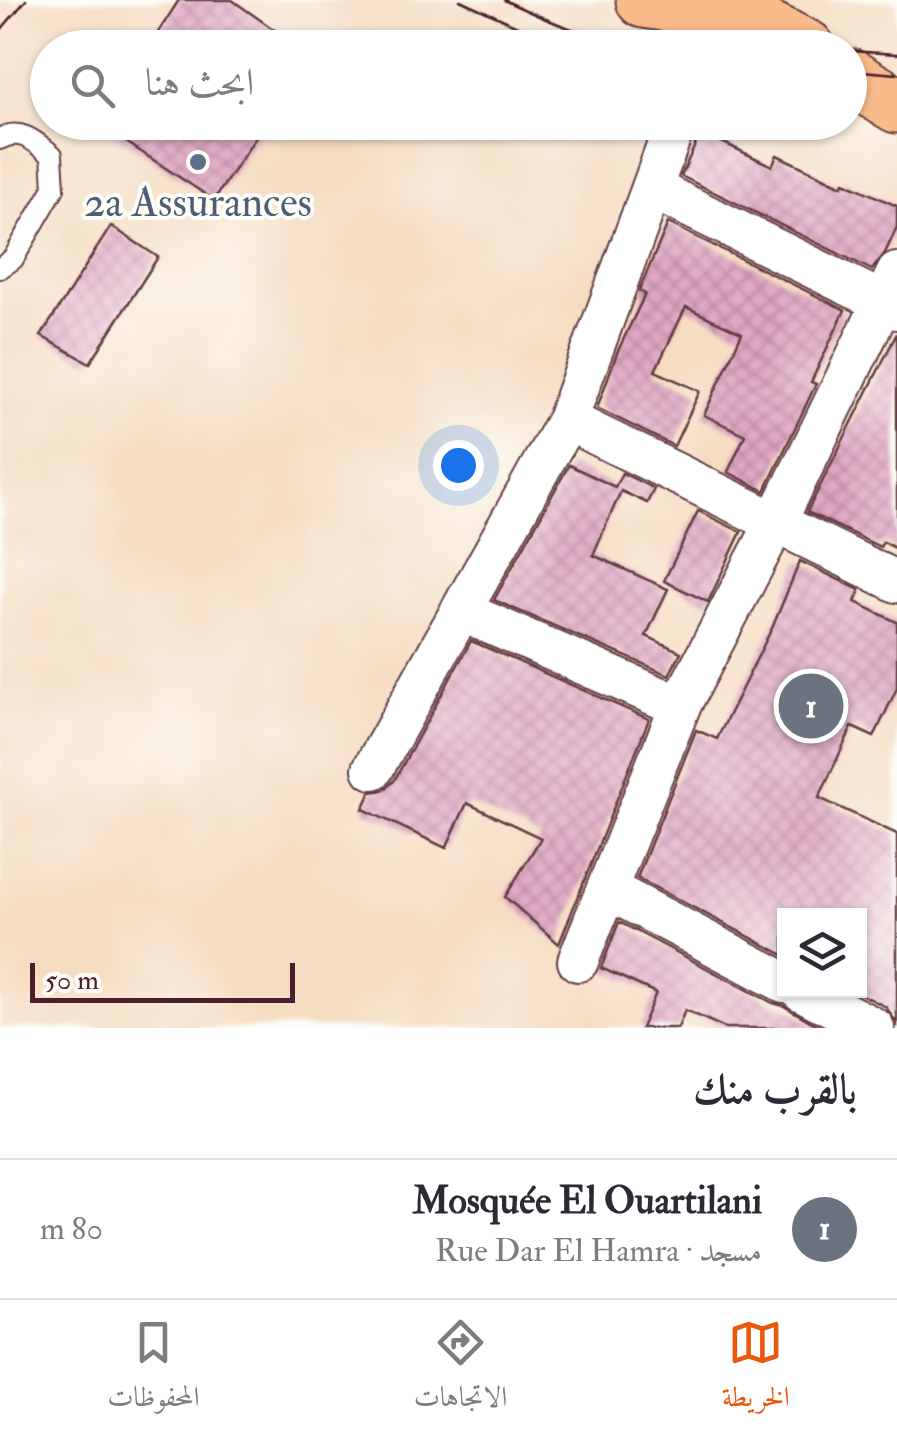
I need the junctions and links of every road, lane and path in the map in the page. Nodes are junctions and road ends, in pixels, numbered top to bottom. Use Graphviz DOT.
graph roads {
  1 [pos="644,0"];
  2 [pos="724,8"];
  3 [pos="769,30"];
  4 [pos="867,88"];
  5 [pos="897,105"];
  6 [pos="30,137"];
  7 [pos="0,139"];
  8 [pos="34,140"];
  9 [pos="670,140"];
  10 [pos="654,189"];
  11 [pos="0,268"];
  12 [pos="892,294"];
  13 [pos="567,420"];
  14 [pos="774,524"];
  15 [pos="897,582"];
  16 [pos="462,612"];
  17 [pos="680,706"];
  18 [pos="372,769"];
  19 [pos="609,890"];
  20 [pos="578,960"];
  21 [pos="777,978"];
  22 [pos="817,998"];
  23 [pos="874,1028"];
  1 -- 2 [label="main road"];
  2 -- 3 [label="main road"];
  4 -- 5 [label="main road"];
  6 -- 7 [label="lane"];
  8 -- 11 [label="lane"];
  9 -- 10 [label="street"];
  10 -- 12 [label="street"];
  10 -- 13 [label="street"];
  12 -- 14 [label="street"];
  13 -- 14 [label="street"];
  13 -- 16 [label="street"];
  14 -- 15 [label="street"];
  14 -- 17 [label="street"];
  16 -- 17 [label="street"];
  16 -- 18 [label="street"];
  17 -- 19 [label="street"];
  19 -- 20 [label="street"];
  19 -- 21 [label="street"];
  22 -- 23 [label="street"];
}
